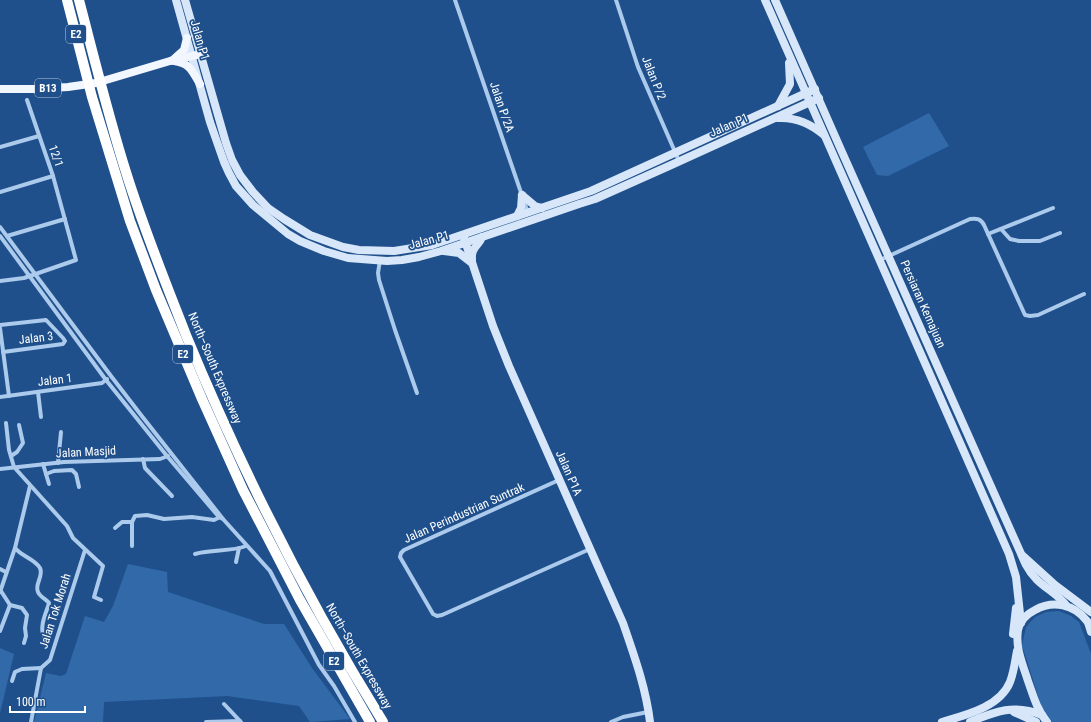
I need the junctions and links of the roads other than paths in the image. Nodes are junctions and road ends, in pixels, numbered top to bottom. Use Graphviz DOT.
graph roads {
  1 [pos="67,0"];
  2 [pos="79,0"];
  3 [pos="176,0"];
  4 [pos="185,0"];
  5 [pos="455,0"];
  6 [pos="616,0"];
  7 [pos="765,0"];
  8 [pos="775,0"];
  9 [pos="187,38"];
  10 [pos="201,54"];
  11 [pos="788,54"];
  12 [pos="192,56"];
  13 [pos="170,61"];
  14 [pos="200,84"];
  15 [pos="0,89"];
  16 [pos="815,89"];
  17 [pos="806,93"];
  18 [pos="819,98"];
  19 [pos="27,100"];
  20 [pos="810,102"];
  21 [pos="778,106"];
  22 [pos="775,118"];
  23 [pos="39,136"];
  24 [pos="826,137"];
  25 [pos="0,147"];
  26 [pos="675,153"];
  27 [pos="679,161"];
  28 [pos="53,176"];
  29 [pos="0,192"];
  30 [pos="522,194"];
  31 [pos="542,208"];
  32 [pos="1054,208"];
  33 [pos="517,216"];
  34 [pos="530,216"];
  35 [pos="65,219"];
  36 [pos="0,227"];
  37 [pos="1001,229"];
  38 [pos="988,234"];
  39 [pos="1060,234"];
  40 [pos="0,236"];
  41 [pos="7,236"];
  42 [pos="482,237"];
  43 [pos="464,238"];
  44 [pos="441,251"];
  45 [pos="888,256"];
  46 [pos="380,260"];
  47 [pos="880,260"];
  48 [pos="473,264"];
  49 [pos="35,274"];
  50 [pos="29,276"];
  51 [pos="0,281"];
  52 [pos="1084,294"];
  53 [pos="0,325"];
  54 [pos="0,328"];
  55 [pos="3,352"];
  56 [pos="110,376"];
  57 [pos="106,380"];
  58 [pos="38,392"];
  59 [pos="417,393"];
  60 [pos="9,396"];
  61 [pos="0,397"];
  62 [pos="41,418"];
  63 [pos="6,423"];
  64 [pos="19,425"];
  65 [pos="61,432"];
  66 [pos="169,455"];
  67 [pos="11,456"];
  68 [pos="142,460"];
  69 [pos="58,462"];
  70 [pos="43,464"];
  71 [pos="14,467"];
  72 [pos="0,470"];
  73 [pos="46,474"];
  74 [pos="559,480"];
  75 [pos="49,484"];
  76 [pos="30,486"];
  77 [pos="79,487"];
  78 [pos="172,496"];
  79 [pos="221,517"];
  80 [pos="132,522"];
  81 [pos="115,528"];
  82 [pos="132,546"];
  83 [pos="246,546"];
  84 [pos="15,548"];
  85 [pos="239,548"];
  86 [pos="590,549"];
  87 [pos="85,550"];
  88 [pos="195,554"];
  89 [pos="1021,554"];
  90 [pos="236,562"];
  91 [pos="0,569"];
  92 [pos="6,572"];
  93 [pos="1,591"];
  94 [pos="1017,596"];
  95 [pos="101,600"];
  96 [pos="10,604"];
  97 [pos="1066,605"];
  98 [pos="1091,612"];
  99 [pos="1089,622"];
  100 [pos="1021,623"];
  101 [pos="0,631"];
  102 [pos="1091,632"];
  103 [pos="44,637"];
  104 [pos="24,643"];
  105 [pos="1018,647"];
  106 [pos="1016,658"];
  107 [pos="41,668"];
  108 [pos="12,681"];
  109 [pos="364,690"];
  110 [pos="224,704"];
  111 [pos="649,711"];
  112 [pos="1042,720"];
  113 [pos="31,722"];
  114 [pos="206,722"];
  115 [pos="241,722"];
  116 [pos="354,722"];
  117 [pos="370,722"];
  118 [pos="383,722"];
  119 [pos="389,722"];
  120 [pos="611,722"];
  121 [pos="650,722"];
  122 [pos="942,722"];
  123 [pos="970,722"];
  1 -- 117 [label="highway, North–South Expressway / E2"];
  2 -- 109 [label="highway, North–South Expressway / E2"];
  3 -- 9 [label="main road, Jalan P1"];
  4 -- 10 [label="main road, Jalan P1"];
  5 -- 30 [label="street, Jalan P/2A"];
  6 -- 26 [label="street, Jalan P/2"];
  7 -- 11 [label="main road, Persiaran Kemajuan"];
  8 -- 16 [label="main road, Persiaran Kemajuan"];
  9 -- 12 [label="main road, Jalan P1"];
  9 -- 13 [label="main road"];
  10 -- 12 [label="main road, B13"];
  10 -- 43 [label="main road, Jalan P1"];
  11 -- 17 [label="main road, Persiaran Kemajuan"];
  11 -- 21 [label="main road"];
  12 -- 13 [label="main road, B13"];
  12 -- 14 [label="main road, Jalan P1"];
  13 -- 14 [label="main road"];
  13 -- 15 [label="main road, B13"];
  14 -- 46 [label="main road, Jalan P1"];
  16 -- 17 [label="main road, Jalan P1"];
  16 -- 18 [label="main road, Persiaran Kemajuan"];
  17 -- 20 [label="main road, Persiaran Kemajuan"];
  17 -- 21 [label="main road, Jalan P1"];
  18 -- 20 [label="main road, Jalan P1"];
  18 -- 45 [label="main road, Persiaran Kemajuan"];
  19 -- 23 [label="street, 12/1"];
  20 -- 22 [label="main road, Jalan P1"];
  20 -- 24 [label="main road, Persiaran Kemajuan"];
  21 -- 26 [label="main road, Jalan P1"];
  22 -- 24 [label="main road"];
  22 -- 27 [label="main road, Jalan P1"];
  23 -- 25 [label="street"];
  23 -- 28 [label="street, 12/1"];
  24 -- 47 [label="main road, Persiaran Kemajuan"];
  26 -- 27 [label="street, Jalan P/2"];
  26 -- 31 [label="main road, Jalan P1"];
  27 -- 34 [label="main road, Jalan P1"];
  28 -- 29 [label="street"];
  28 -- 35 [label="street, 12/1"];
  30 -- 31 [label="main road"];
  30 -- 33 [label="main road"];
  30 -- 34 [label="street, Jalan P/2A"];
  31 -- 34 [label="main road, Jalan P1"];
  32 -- 37 [label="street"];
  33 -- 34 [label="main road, Jalan P1"];
  33 -- 43 [label="main road, Jalan P1"];
  34 -- 42 [label="main road, Jalan P1"];
  35 -- 41 [label="street"];
  35 -- 49 [label="street, 12/1"];
  36 -- 41 [label="street"];
  37 -- 38 [label="street"];
  37 -- 39 [label="street"];
  38 -- 45 [label="street"];
  38 -- 52 [label="street"];
  40 -- 50 [label="street"];
  41 -- 49 [label="street"];
  42 -- 43 [label="main road, Jalan P1"];
  42 -- 48 [label="main road"];
  43 -- 44 [label="main road, Jalan P1"];
  43 -- 48 [label="main road, Jalan P1A"];
  44 -- 46 [label="main road, Jalan P1"];
  44 -- 48 [label="main road"];
  45 -- 47 [label="street"];
  45 -- 89 [label="main road, Persiaran Kemajuan"];
  46 -- 59 [label="street"];
  47 -- 94 [label="main road, Persiaran Kemajuan"];
  48 -- 74 [label="main road, Jalan P1A"];
  49 -- 50 [label="street"];
  49 -- 56 [label="street"];
  50 -- 51 [label="street"];
  50 -- 57 [label="street"];
  53 -- 55 [label="street, Jalan 3"];
  54 -- 55 [label="street"];
  55 -- 60 [label="street"];
  56 -- 57 [label="street, Jalan 1"];
  56 -- 66 [label="street"];
  57 -- 58 [label="street, Jalan 1"];
  57 -- 66 [label="street"];
  58 -- 60 [label="street, Jalan 1"];
  58 -- 62 [label="street"];
  60 -- 61 [label="street, Jalan 1"];
  63 -- 67 [label="street"];
  64 -- 67 [label="street"];
  65 -- 69 [label="street"];
  66 -- 68 [label="street, Jalan Masjid"];
  66 -- 79 [label="street"];
  67 -- 71 [label="street"];
  68 -- 69 [label="street, Jalan Masjid"];
  68 -- 78 [label="street"];
  69 -- 70 [label="street, Jalan Masjid"];
  70 -- 71 [label="street, Jalan Masjid"];
  70 -- 73 [label="street"];
  71 -- 72 [label="street, Jalan Masjid"];
  71 -- 76 [label="street"];
  73 -- 75 [label="street"];
  73 -- 77 [label="street"];
  74 -- 86 [label="main road, Jalan P1A"];
  74 -- 86 [label="street, Jalan Perindustrian Suntrak"];
  76 -- 84 [label="street"];
  76 -- 87 [label="street"];
  79 -- 80 [label="street"];
  79 -- 83 [label="street"];
  80 -- 81 [label="street"];
  80 -- 82 [label="street"];
  83 -- 85 [label="street"];
  83 -- 116 [label="street"];
  84 -- 92 [label="street"];
  84 -- 103 [label="street"];
  85 -- 88 [label="street"];
  85 -- 90 [label="street"];
  86 -- 111 [label="main road, Jalan P1A"];
  87 -- 95 [label="street"];
  87 -- 107 [label="street, Jalan Tok Morah"];
  89 -- 97 [label="main road, Persiaran Kemajuan"];
  89 -- 98 [label="main road"];
  91 -- 92 [label="street"];
  92 -- 93 [label="street"];
  93 -- 96 [label="street"];
  94 -- 100 [label="main road, Persiaran Kemajuan"];
  94 -- 106 [label="main road"];
  96 -- 101 [label="street"];
  96 -- 104 [label="street"];
  97 -- 99 [label="main road, Persiaran Kemajuan"];
  97 -- 100 [label="main road"];
  99 -- 102 [label="main road"];
  100 -- 105 [label="main road, Persiaran Kemajuan"];
  105 -- 106 [label="main road, Persiaran Kemajuan"];
  105 -- 112 [label="main road"];
  106 -- 122 [label="main road, Persiaran Kemajuan"];
  107 -- 108 [label="street"];
  107 -- 113 [label="street, Jalan Tok Morah"];
  109 -- 118 [label="highway, North–South Expressway / E2"];
  109 -- 119 [label="highway"];
  110 -- 115 [label="street"];
  111 -- 120 [label="street"];
  111 -- 121 [label="main road, Jalan P1A"];
  112 -- 123 [label="main road"];
  114 -- 115 [label="street"];
}
